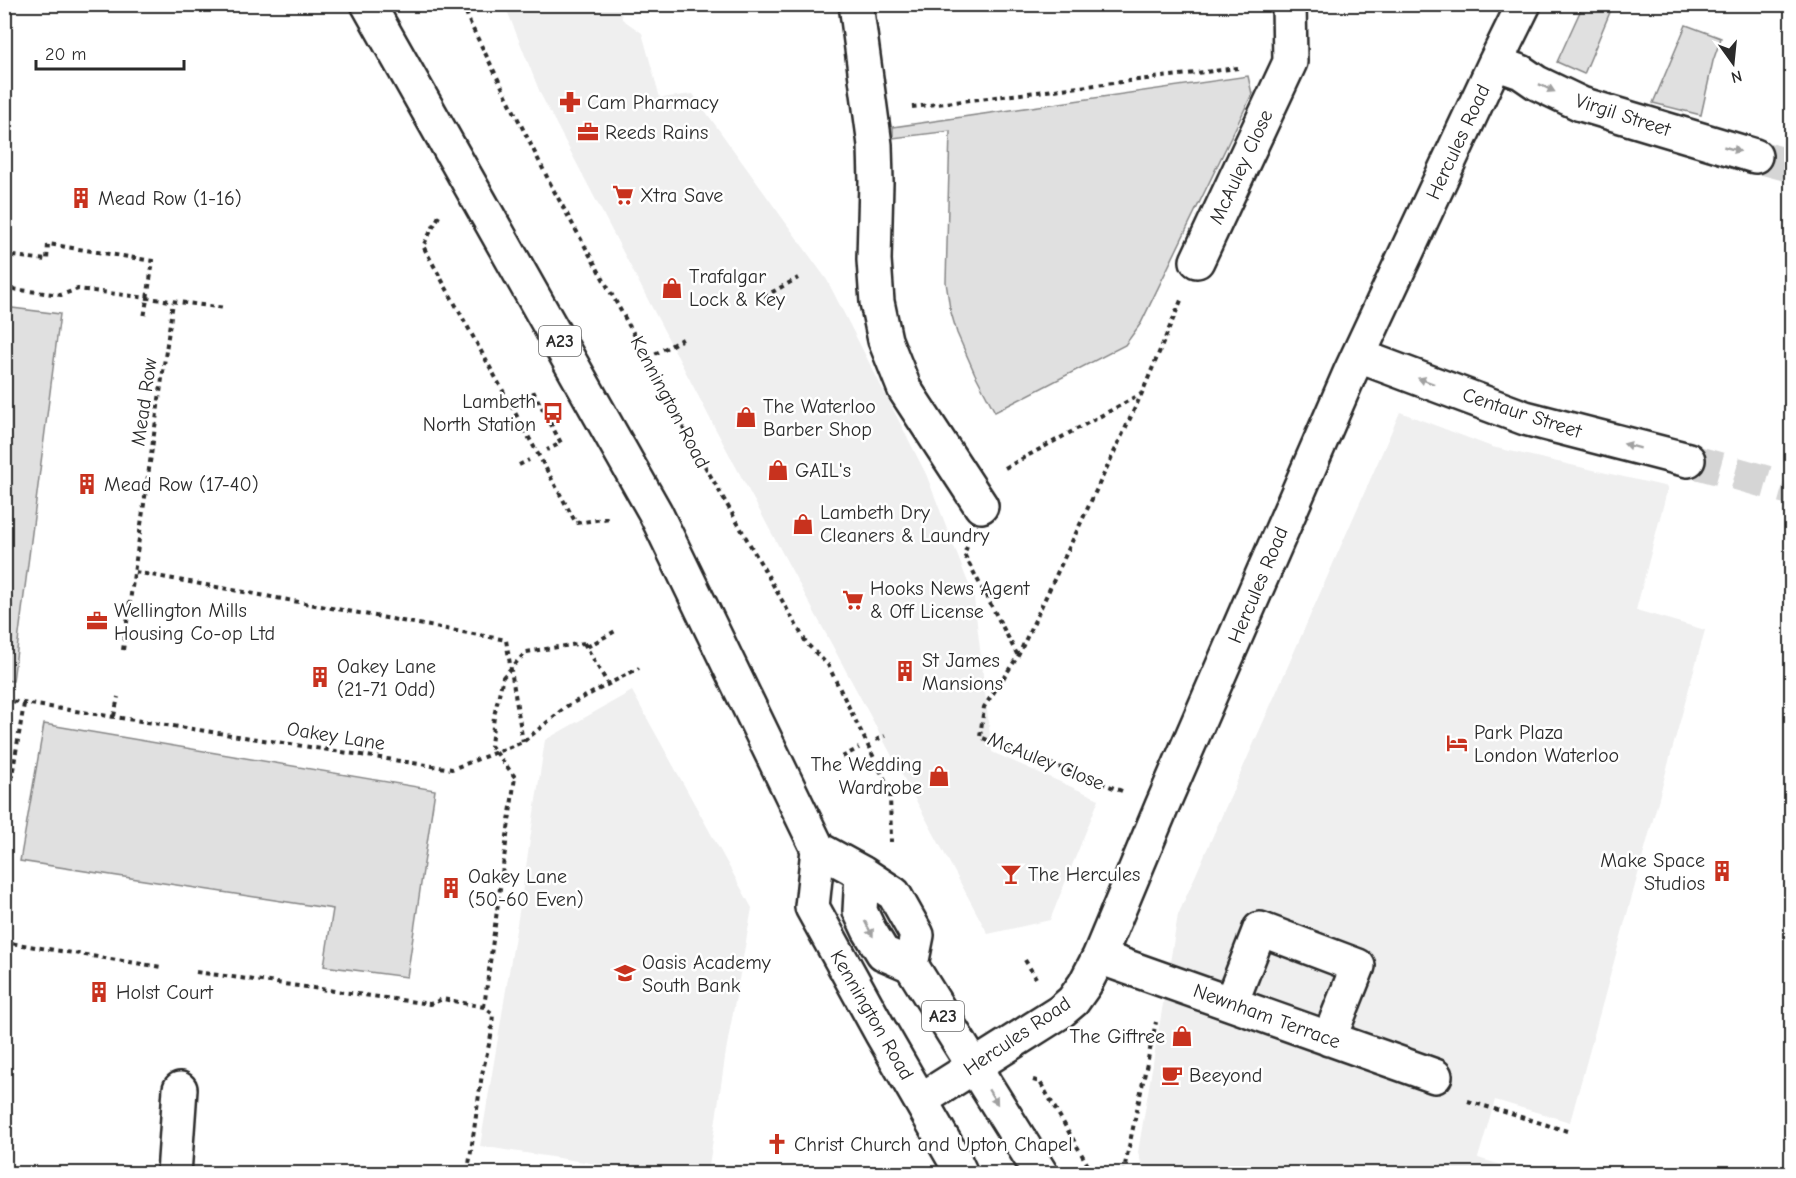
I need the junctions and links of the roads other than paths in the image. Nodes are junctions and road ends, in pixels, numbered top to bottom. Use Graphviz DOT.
graph roads {
  1 [pos="368,4"];
  2 [pos="856,4"];
  3 [pos="1289,4"];
  4 [pos="1524,4"];
  5 [pos="1495,63"];
  6 [pos="1755,156"];
  7 [pos="1197,261"];
  8 [pos="1359,356"];
  9 [pos="1689,460"];
  10 [pos="975,497"];
  11 [pos="818,849"];
  12 [pos="1099,957"];
  13 [pos="1231,1004"];
  14 [pos="1329,1039"];
  15 [pos="974,1066"];
  16 [pos="1436,1076"];
  17 [pos="180,1089"];
  18 [pos="921,1100"];
  19 [pos="174,1173"];
  20 [pos="961,1173"];
  21 [pos="1041,1173"];
  1 -- 11 [label="street, A23"];
  2 -- 10 [label="street"];
  3 -- 7 [label="street, McAuley Close"];
  4 -- 5 [label="street, Hercules Road"];
  5 -- 6 [label="street, Virgil Street, one-way"];
  5 -- 8 [label="street, Hercules Road"];
  9 -- 8 [label="street, Centaur Street, one-way"];
  8 -- 12 [label="street, Hercules Road"];
  11 -- 15 [label="street, A23, one-way"];
  11 -- 18 [label="street, Kennington Road"];
  12 -- 13 [label="street, Newnham Terrace"];
  12 -- 15 [label="street, Hercules Road"];
  13 -- 14 [label="street, Newnham Terrace"];
  13 -- 14 [label="street"];
  14 -- 16 [label="street, Newnham Terrace"];
  15 -- 18 [label="street, Hercules Road"];
  15 -- 21 [label="street, A23, one-way"];
  17 -- 19 [label="street"];
  18 -- 20 [label="street, Kennington Road"];
}
